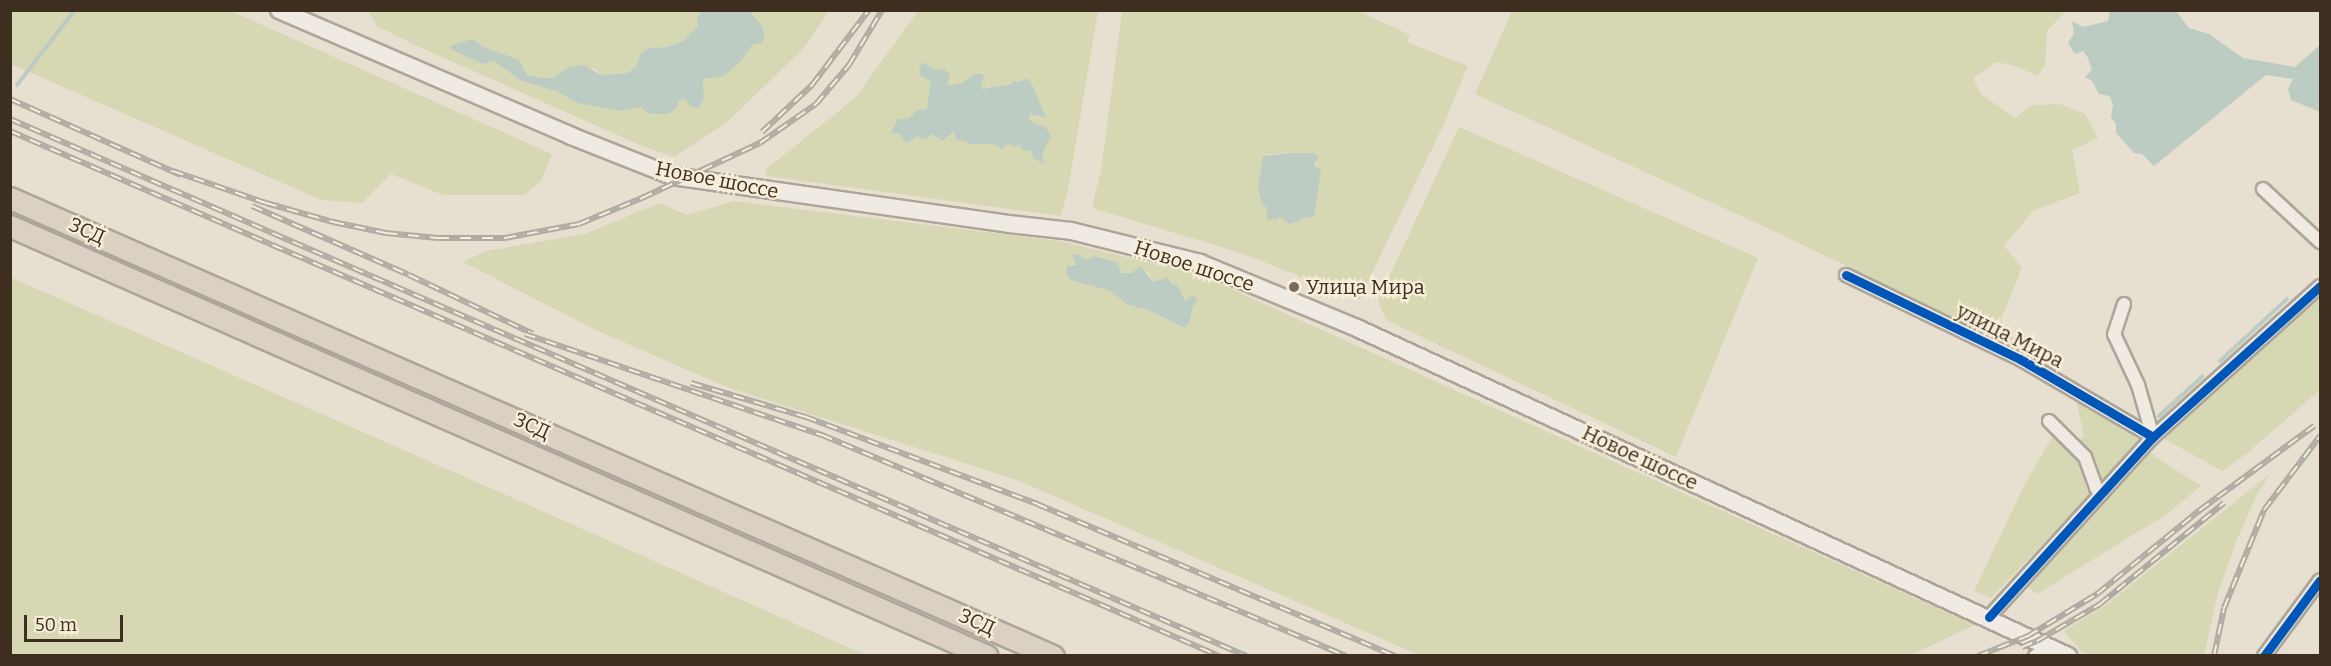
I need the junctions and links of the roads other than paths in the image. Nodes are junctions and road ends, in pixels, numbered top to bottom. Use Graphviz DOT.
graph roads {
  1 [pos="279,10"];
  2 [pos="2263,189"];
  3 [pos="10,198"];
  4 [pos="10,226"];
  5 [pos="2320,242"];
  6 [pos="1846,275"];
  7 [pos="2320,286"];
  8 [pos="2124,304"];
  9 [pos="2049,421"];
  10 [pos="2153,437"];
  11 [pos="2101,494"];
  12 [pos="2320,580"];
  13 [pos="1989,617"];
  14 [pos="2042,651"];
  15 [pos="987,656"];
  16 [pos="1053,656"];
  17 [pos="2068,656"];
  18 [pos="2264,656"];
  1 -- 13 [label="main road, Новое шоссе"];
  2 -- 5 [label="street"];
  3 -- 16 [label="highway, ЗСД"];
  4 -- 15 [label="highway, ЗСД"];
  6 -- 10 [label="street, улица Мира"];
  7 -- 10 [label="street"];
  8 -- 10 [label="street"];
  9 -- 11 [label="street"];
  10 -- 11 [label="street"];
  11 -- 13 [label="street"];
  12 -- 18 [label="street"];
  13 -- 14 [label="main road, Новое шоссе"];
  14 -- 17 [label="main road, Новое шоссе"];
}
